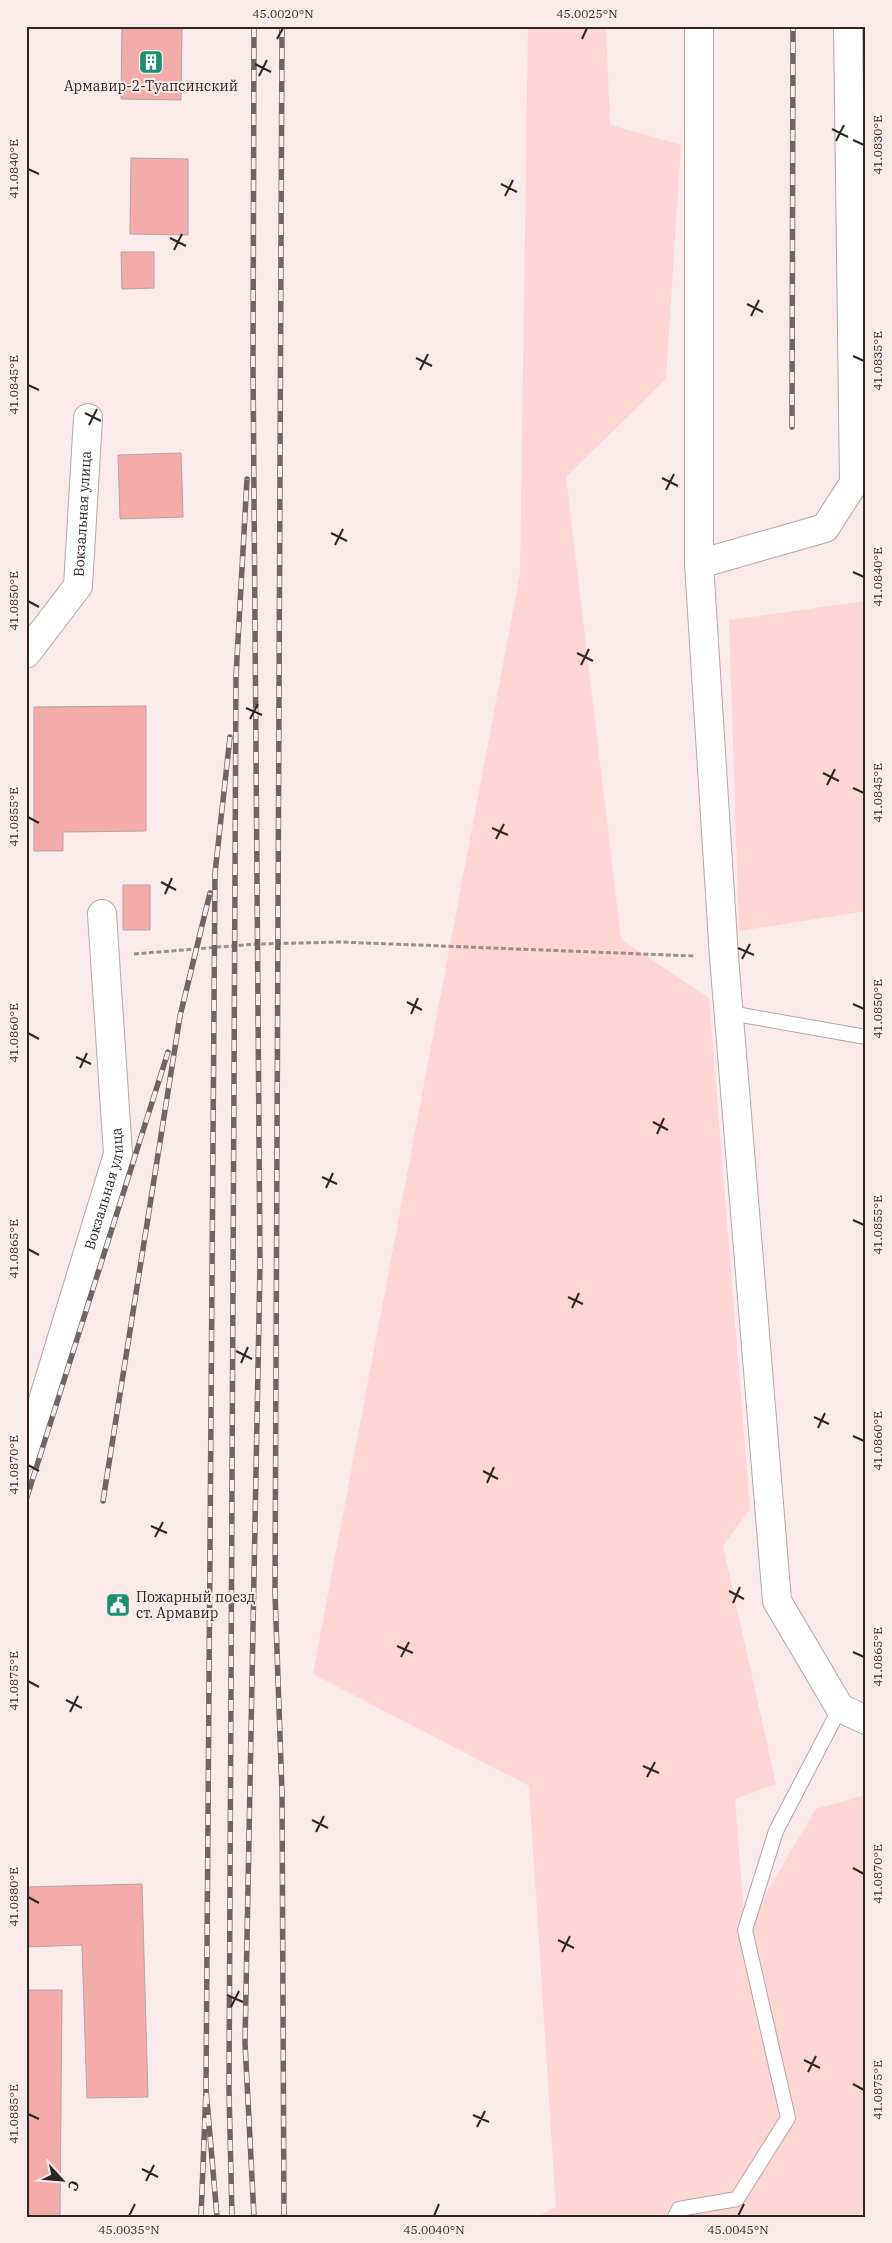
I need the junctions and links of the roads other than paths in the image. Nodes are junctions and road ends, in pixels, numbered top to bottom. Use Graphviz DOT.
graph roads {
  1 [pos="699,26"];
  2 [pos="848,26"];
  3 [pos="88,418"];
  4 [pos="699,564"];
  5 [pos="26,654"];
  6 [pos="102,914"];
  7 [pos="730,1013"];
  8 [pos="866,1037"];
  9 [pos="26,1456"];
  10 [pos="840,1708"];
  11 [pos="866,1720"];
  12 [pos="675,2217"];
  1 -- 4 [label="street"];
  2 -- 4 [label="street"];
  3 -- 5 [label="street, Вокзальная улица"];
  4 -- 7 [label="street"];
  6 -- 9 [label="street, Вокзальная улица"];
  7 -- 8 [label="lane"];
  7 -- 10 [label="street"];
  10 -- 11 [label="street"];
  10 -- 12 [label="lane"];
}
